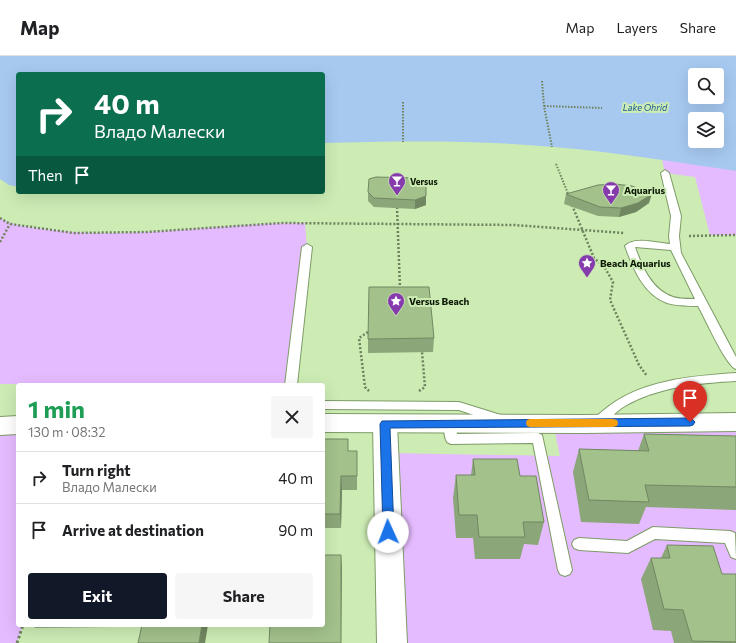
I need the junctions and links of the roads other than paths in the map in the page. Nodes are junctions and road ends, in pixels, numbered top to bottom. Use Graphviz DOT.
graph roads {
  1 [pos="665,172"];
  2 [pos="307,247"];
  3 [pos="675,247"];
  4 [pos="702,303"];
  5 [pos="736,365"];
  6 [pos="736,377"];
  7 [pos="290,383"];
  8 [pos="325,405"];
  9 [pos="388,415"];
  10 [pos="736,422"];
  11 [pos="325,423"];
  12 [pos="514,423"];
  13 [pos="597,423"];
  14 [pos="450,424"];
  15 [pos="0,426"];
  16 [pos="16,426"];
  17 [pos="579,544"];
  18 [pos="736,553"];
  19 [pos="565,570"];
  20 [pos="392,643"];
  1 -- 3 [label="lane"];
  2 -- 7 [label="lane"];
  3 -- 4 [label="lane"];
  3 -- 4 [label="lane"];
  4 -- 5 [label="lane"];
  6 -- 13 [label="lane"];
  8 -- 9 [label="lane"];
  9 -- 11 [label="main road"];
  9 -- 12 [label="lane"];
  9 -- 14 [label="main road"];
  9 -- 20 [label="main road"];
  10 -- 13 [label="main road"];
  12 -- 13 [label="main road"];
  12 -- 14 [label="main road"];
  14 -- 19 [label="lane"];
  15 -- 16 [label="main road"];
  17 -- 18 [label="lane"];
}
